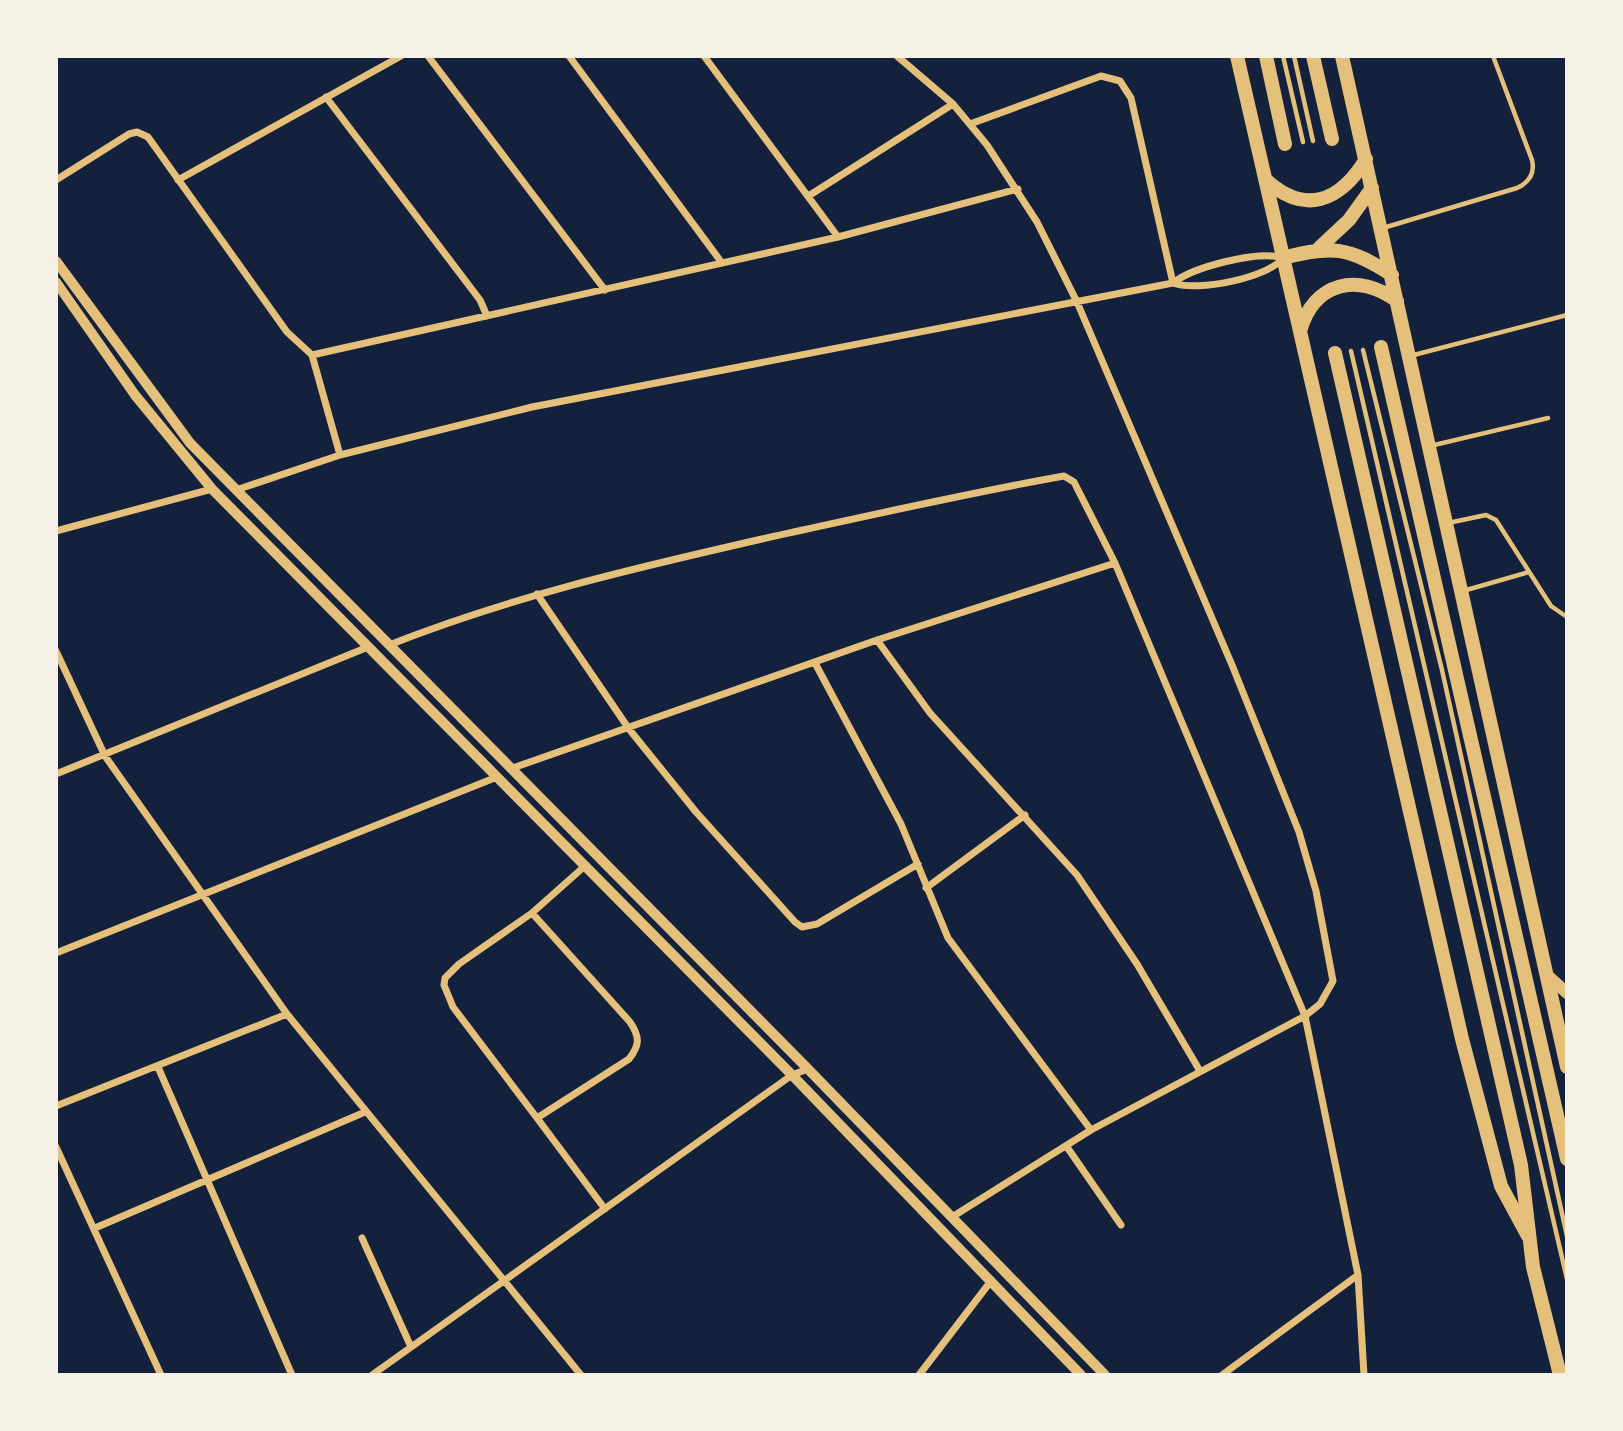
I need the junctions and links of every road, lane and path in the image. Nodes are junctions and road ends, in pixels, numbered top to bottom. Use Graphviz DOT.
graph roads {
  1 [pos="401,56"];
  2 [pos="428,56"];
  3 [pos="569,56"];
  4 [pos="704,56"];
  5 [pos="897,56"];
  6 [pos="1237,56"];
  7 [pos="1266,56"];
  8 [pos="1283,56"];
  9 [pos="1294,56"];
  10 [pos="1313,56"];
  11 [pos="1342,56"];
  12 [pos="1493,56"];
  13 [pos="326,97"];
  14 [pos="953,104"];
  15 [pos="970,124"];
  16 [pos="1332,139"];
  17 [pos="1313,141"];
  18 [pos="1303,142"];
  19 [pos="1285,144"];
  20 [pos="1366,159"];
  21 [pos="1265,179"];
  22 [pos="56,180"];
  23 [pos="178,180"];
  24 [pos="1372,188"];
  25 [pos="1018,190"];
  26 [pos="810,195"];
  27 [pos="1381,229"];
  28 [pos="838,237"];
  29 [pos="1319,248"];
  30 [pos="1283,258"];
  31 [pos="56,261"];
  32 [pos="722,263"];
  33 [pos="1392,275"];
  34 [pos="56,282"];
  35 [pos="1173,284"];
  36 [pos="605,290"];
  37 [pos="1077,302"];
  38 [pos="1396,302"];
  39 [pos="1567,315"];
  40 [pos="486,316"];
  41 [pos="1300,334"];
  42 [pos="1381,347"];
  43 [pos="1363,350"];
  44 [pos="1351,351"];
  45 [pos="1335,353"];
  46 [pos="312,355"];
  47 [pos="1409,356"];
  48 [pos="1548,418"];
  49 [pos="1429,446"];
  50 [pos="340,455"];
  51 [pos="212,489"];
  52 [pos="236,490"];
  53 [pos="1447,523"];
  54 [pos="56,531"];
  55 [pos="1115,563"];
  56 [pos="1530,572"];
  57 [pos="1462,592"];
  58 [pos="537,594"];
  59 [pos="1567,617"];
  60 [pos="877,640"];
  61 [pos="389,645"];
  62 [pos="368,647"];
  63 [pos="56,651"];
  64 [pos="815,663"];
  65 [pos="629,729"];
  66 [pos="105,756"];
  67 [pos="510,769"];
  68 [pos="56,774"];
  69 [pos="497,777"];
  70 [pos="1026,815"];
  71 [pos="918,864"];
  72 [pos="586,865"];
  73 [pos="926,888"];
  74 [pos="202,895"];
  75 [pos="532,913"];
  76 [pos="56,953"];
  77 [pos="1548,976"];
  78 [pos="1567,993"];
  79 [pos="287,1014"];
  80 [pos="1305,1016"];
  81 [pos="158,1067"];
  82 [pos="1567,1067"];
  83 [pos="808,1069"];
  84 [pos="1200,1071"];
  85 [pos="792,1075"];
  86 [pos="56,1106"];
  87 [pos="365,1112"];
  88 [pos="537,1118"];
  89 [pos="1091,1130"];
  90 [pos="56,1147"];
  91 [pos="1067,1147"];
  92 [pos="1567,1159"];
  93 [pos="206,1181"];
  94 [pos="605,1209"];
  95 [pos="952,1217"];
  96 [pos="1121,1225"];
  97 [pos="94,1228"];
  98 [pos="1528,1236"];
  99 [pos="1567,1236"];
  100 [pos="362,1238"];
  101 [pos="1359,1275"];
  102 [pos="503,1279"];
  103 [pos="1567,1279"];
  104 [pos="991,1281"];
  105 [pos="411,1346"];
  106 [pos="921,1374"];
  107 [pos="161,1375"];
  108 [pos="292,1375"];
  109 [pos="372,1375"];
  110 [pos="581,1375"];
  111 [pos="1081,1375"];
  112 [pos="1105,1375"];
  113 [pos="1222,1375"];
  114 [pos="1364,1375"];
  115 [pos="1560,1375"];
  1 -- 13 [label="street"];
  2 -- 36 [label="street"];
  3 -- 32 [label="street"];
  4 -- 26 [label="street"];
  5 -- 14 [label="street"];
  6 -- 21 [label="highway"];
  7 -- 19 [label="highway"];
  8 -- 18 [label="lane"];
  9 -- 17 [label="lane"];
  10 -- 16 [label="highway"];
  11 -- 20 [label="highway"];
  12 -- 27 [label="lane"];
  13 -- 23 [label="street"];
  13 -- 40 [label="street"];
  14 -- 15 [label="street"];
  14 -- 26 [label="street"];
  15 -- 25 [label="street"];
  15 -- 35 [label="street"];
  20 -- 21 [label="highway"];
  20 -- 24 [label="highway"];
  21 -- 30 [label="highway"];
  22 -- 23 [label="street"];
  23 -- 46 [label="street"];
  24 -- 27 [label="highway"];
  24 -- 29 [label="highway"];
  25 -- 28 [label="street"];
  25 -- 37 [label="street"];
  26 -- 28 [label="street"];
  27 -- 33 [label="highway"];
  28 -- 32 [label="street"];
  29 -- 30 [label="highway"];
  29 -- 33 [label="highway"];
  30 -- 35 [label="street"];
  30 -- 35 [label="street"];
  30 -- 41 [label="highway"];
  31 -- 52 [label="main road"];
  32 -- 36 [label="street"];
  33 -- 38 [label="highway"];
  34 -- 51 [label="main road"];
  35 -- 37 [label="street"];
  36 -- 40 [label="street"];
  37 -- 50 [label="street"];
  37 -- 80 [label="street"];
  38 -- 41 [label="highway"];
  38 -- 47 [label="highway"];
  39 -- 47 [label="lane"];
  40 -- 46 [label="street"];
  41 -- 98 [label="highway"];
  42 -- 92 [label="highway"];
  43 -- 99 [label="lane"];
  44 -- 103 [label="lane"];
  45 -- 98 [label="highway"];
  46 -- 50 [label="street"];
  47 -- 49 [label="highway"];
  48 -- 49 [label="lane"];
  49 -- 53 [label="highway"];
  50 -- 52 [label="street"];
  51 -- 54 [label="street"];
  51 -- 62 [label="main road"];
  52 -- 61 [label="main road"];
  53 -- 56 [label="lane"];
  53 -- 57 [label="highway"];
  55 -- 58 [label="street"];
  55 -- 60 [label="street"];
  55 -- 80 [label="street"];
  56 -- 57 [label="lane"];
  56 -- 59 [label="lane"];
  57 -- 77 [label="highway"];
  58 -- 61 [label="street"];
  58 -- 65 [label="street"];
  60 -- 64 [label="street"];
  60 -- 70 [label="street"];
  61 -- 67 [label="main road"];
  62 -- 66 [label="street"];
  62 -- 69 [label="main road"];
  63 -- 66 [label="street"];
  64 -- 65 [label="street"];
  64 -- 71 [label="street"];
  65 -- 67 [label="street"];
  65 -- 71 [label="street"];
  66 -- 68 [label="street"];
  66 -- 74 [label="street"];
  67 -- 83 [label="main road"];
  69 -- 72 [label="main road"];
  69 -- 74 [label="street"];
  70 -- 73 [label="street"];
  70 -- 84 [label="street"];
  71 -- 73 [label="street"];
  72 -- 75 [label="street"];
  72 -- 85 [label="main road"];
  73 -- 89 [label="street"];
  74 -- 76 [label="street"];
  74 -- 79 [label="street"];
  75 -- 88 [label="street"];
  75 -- 88 [label="street"];
  77 -- 78 [label="main road"];
  77 -- 82 [label="highway"];
  79 -- 81 [label="street"];
  79 -- 87 [label="street"];
  80 -- 84 [label="street"];
  80 -- 101 [label="street"];
  81 -- 86 [label="street"];
  81 -- 93 [label="street"];
  83 -- 85 [label="street"];
  83 -- 95 [label="main road"];
  84 -- 89 [label="street"];
  85 -- 94 [label="street"];
  85 -- 104 [label="main road"];
  87 -- 93 [label="street"];
  87 -- 102 [label="street"];
  88 -- 94 [label="street"];
  89 -- 91 [label="street"];
  90 -- 97 [label="street"];
  91 -- 95 [label="street"];
  91 -- 96 [label="street"];
  93 -- 97 [label="street"];
  93 -- 108 [label="street"];
  94 -- 102 [label="street"];
  95 -- 112 [label="main road"];
  97 -- 107 [label="street"];
  98 -- 115 [label="highway"];
  100 -- 105 [label="street"];
  101 -- 113 [label="street"];
  101 -- 114 [label="street"];
  102 -- 105 [label="street"];
  102 -- 110 [label="street"];
  104 -- 106 [label="street"];
  104 -- 111 [label="main road"];
  105 -- 109 [label="street"];
}
